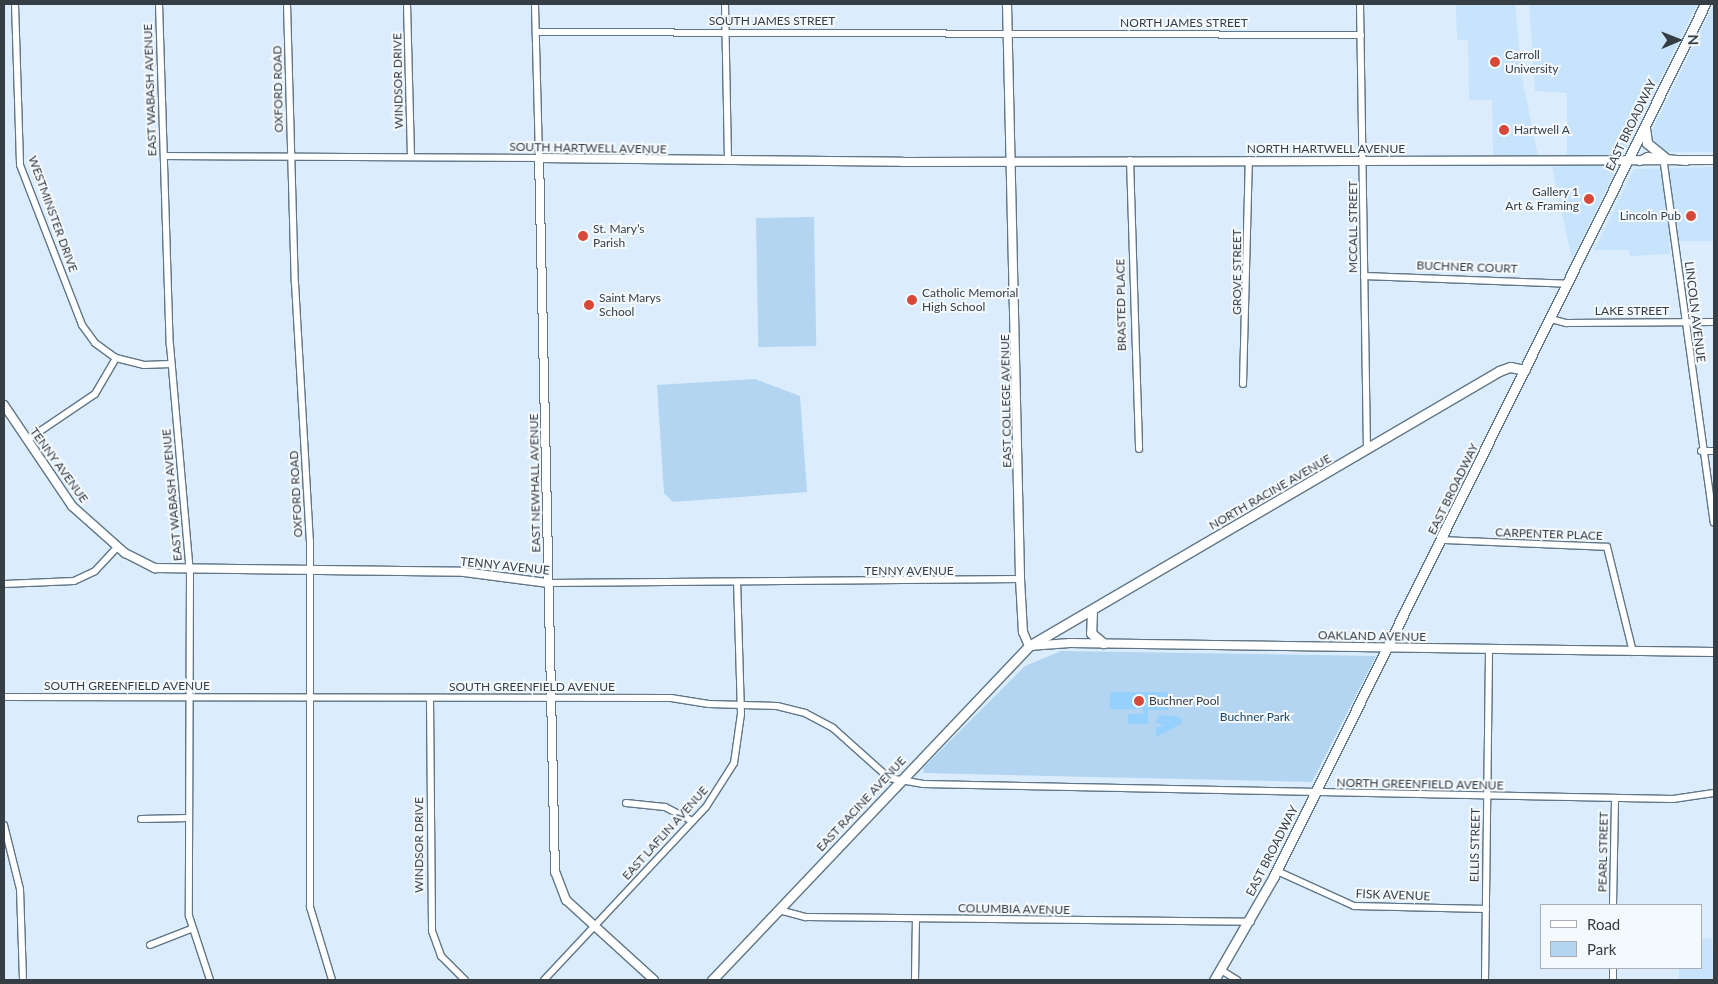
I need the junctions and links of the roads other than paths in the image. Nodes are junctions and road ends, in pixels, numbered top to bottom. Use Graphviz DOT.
graph roads {
  1 [pos="14,4"];
  2 [pos="159,4"];
  3 [pos="287,4"];
  4 [pos="407,4"];
  5 [pos="535,4"];
  6 [pos="725,4"];
  7 [pos="1008,4"];
  8 [pos="1360,4"];
  9 [pos="1705,4"];
  10 [pos="536,32"];
  11 [pos="725,32"];
  12 [pos="1008,34"];
  13 [pos="1361,35"];
  14 [pos="1646,124"];
  15 [pos="164,156"];
  16 [pos="291,157"];
  17 [pos="411,158"];
  18 [pos="540,158"];
  19 [pos="1130,160"];
  20 [pos="1249,160"];
  21 [pos="1364,160"];
  22 [pos="1664,160"];
  23 [pos="1714,160"];
  24 [pos="728,161"];
  25 [pos="1012,161"];
  26 [pos="1628,161"];
  27 [pos="1364,276"];
  28 [pos="1568,284"];
  29 [pos="1551,319"];
  30 [pos="1685,322"];
  31 [pos="1714,322"];
  32 [pos="116,358"];
  33 [pos="171,364"];
  34 [pos="1525,370"];
  35 [pos="1244,384"];
  36 [pos="4,405"];
  37 [pos="27,440"];
  38 [pos="1139,449"];
  39 [pos="1367,449"];
  40 [pos="1714,450"];
  41 [pos="1701,451"];
  42 [pos="1714,523"];
  43 [pos="1442,540"];
  44 [pos="117,547"];
  45 [pos="190,572"];
  46 [pos="310,572"];
  47 [pos="1020,579"];
  48 [pos="737,582"];
  49 [pos="548,583"];
  50 [pos="4,584"];
  51 [pos="1092,610"];
  52 [pos="1103,643"];
  53 [pos="1029,646"];
  54 [pos="1388,648"];
  55 [pos="1489,650"];
  56 [pos="1633,652"];
  57 [pos="1714,652"];
  58 [pos="4,697"];
  59 [pos="189,697"];
  60 [pos="311,697"];
  61 [pos="430,698"];
  62 [pos="551,698"];
  63 [pos="740,705"];
  64 [pos="899,780"];
  65 [pos="1035,785"];
  66 [pos="1316,791"];
  67 [pos="1714,793"];
  68 [pos="1487,796"];
  69 [pos="1615,798"];
  70 [pos="626,803"];
  71 [pos="189,818"];
  72 [pos="141,819"];
  73 [pos="692,821"];
  74 [pos="4,825"];
  75 [pos="1277,871"];
  76 [pos="1614,904"];
  77 [pos="1486,909"];
  78 [pos="779,910"];
  79 [pos="916,919"];
  80 [pos="1250,922"];
  81 [pos="594,927"];
  82 [pos="190,929"];
  83 [pos="150,945"];
  84 [pos="1221,970"];
  85 [pos="22,980"];
  86 [pos="210,980"];
  87 [pos="332,980"];
  88 [pos="465,980"];
  89 [pos="544,980"];
  90 [pos="654,980"];
  91 [pos="712,980"];
  92 [pos="915,980"];
  93 [pos="1214,980"];
  94 [pos="1238,980"];
  95 [pos="1485,980"];
  1 -- 32 [label="street, WESTMINSTER DRIVE"];
  2 -- 15 [label="street, EAST WABASH AVENUE"];
  3 -- 16 [label="street, OXFORD ROAD"];
  4 -- 17 [label="street, WINDSOR DRIVE"];
  5 -- 10 [label="street, EAST NEWHALL AVENUE"];
  6 -- 11 [label="street"];
  7 -- 12 [label="street, EAST COLLEGE AVENUE"];
  8 -- 13 [label="street, MCCALL STREET"];
  9 -- 14 [label="main road, EAST BROADWAY"];
  10 -- 11 [label="street, SOUTH JAMES STREET"];
  10 -- 18 [label="street, EAST NEWHALL AVENUE"];
  11 -- 12 [label="street, SOUTH JAMES STREET"];
  11 -- 24 [label="street"];
  12 -- 13 [label="street, NORTH JAMES STREET"];
  12 -- 25 [label="street, EAST COLLEGE AVENUE"];
  13 -- 21 [label="street, MCCALL STREET"];
  14 -- 22 [label="main road"];
  14 -- 26 [label="main road, EAST BROADWAY"];
  15 -- 16 [label="street, SOUTH HARTWELL AVENUE"];
  15 -- 33 [label="street, EAST WABASH AVENUE"];
  16 -- 17 [label="street, SOUTH HARTWELL AVENUE"];
  16 -- 46 [label="street, OXFORD ROAD"];
  17 -- 18 [label="street, SOUTH HARTWELL AVENUE"];
  18 -- 24 [label="street, SOUTH HARTWELL AVENUE"];
  18 -- 49 [label="street, EAST NEWHALL AVENUE"];
  19 -- 20 [label="street, NORTH HARTWELL AVENUE"];
  19 -- 25 [label="street, NORTH HARTWELL AVENUE"];
  19 -- 38 [label="street, BRASTED PLACE"];
  20 -- 21 [label="street, NORTH HARTWELL AVENUE"];
  20 -- 35 [label="street, GROVE STREET"];
  21 -- 26 [label="street, NORTH HARTWELL AVENUE"];
  21 -- 27 [label="street, MCCALL STREET"];
  22 -- 23 [label="street, NORTH HARTWELL AVENUE"];
  22 -- 26 [label="street, NORTH HARTWELL AVENUE"];
  22 -- 30 [label="street, LINCOLN AVENUE"];
  24 -- 25 [label="street, SOUTH HARTWELL AVENUE"];
  25 -- 47 [label="street, EAST COLLEGE AVENUE"];
  26 -- 28 [label="main road, EAST BROADWAY"];
  27 -- 28 [label="street, BUCHNER COURT"];
  27 -- 39 [label="street, MCCALL STREET"];
  28 -- 29 [label="main road, EAST BROADWAY"];
  29 -- 30 [label="street, LAKE STREET"];
  29 -- 34 [label="main road, EAST BROADWAY"];
  30 -- 31 [label="street, LAKE STREET"];
  30 -- 41 [label="street, LINCOLN AVENUE"];
  32 -- 33 [label="street, WESTMINSTER DRIVE"];
  32 -- 37 [label="street"];
  33 -- 45 [label="street, EAST WABASH AVENUE"];
  34 -- 39 [label="main road, NORTH RACINE AVENUE"];
  34 -- 43 [label="main road, EAST BROADWAY"];
  36 -- 37 [label="street, TENNY AVENUE"];
  37 -- 44 [label="street, TENNY AVENUE"];
  39 -- 51 [label="main road, NORTH RACINE AVENUE"];
  40 -- 41 [label="street"];
  41 -- 42 [label="street, LINCOLN AVENUE"];
  43 -- 54 [label="main road, EAST BROADWAY"];
  43 -- 56 [label="street, CARPENTER PLACE"];
  44 -- 45 [label="street, TENNY AVENUE"];
  44 -- 50 [label="street"];
  45 -- 46 [label="street, TENNY AVENUE"];
  45 -- 59 [label="street, EAST WABASH AVENUE"];
  46 -- 49 [label="street, TENNY AVENUE"];
  46 -- 60 [label="street, OXFORD ROAD"];
  47 -- 48 [label="street, TENNY AVENUE"];
  47 -- 53 [label="street, EAST COLLEGE AVENUE"];
  48 -- 49 [label="street, TENNY AVENUE"];
  48 -- 63 [label="street, EAST LAFLIN AVENUE"];
  49 -- 62 [label="street, EAST NEWHALL AVENUE"];
  51 -- 52 [label="main road"];
  51 -- 53 [label="main road, NORTH RACINE AVENUE"];
  52 -- 53 [label="street, OAKLAND AVENUE"];
  52 -- 54 [label="street, OAKLAND AVENUE"];
  53 -- 64 [label="main road, EAST RACINE AVENUE"];
  54 -- 55 [label="street, OAKLAND AVENUE"];
  54 -- 66 [label="main road, EAST BROADWAY"];
  55 -- 56 [label="street, OAKLAND AVENUE"];
  55 -- 68 [label="street, ELLIS STREET"];
  56 -- 57 [label="street, OAKLAND AVENUE"];
  58 -- 59 [label="street, SOUTH GREENFIELD AVENUE"];
  59 -- 60 [label="street, SOUTH GREENFIELD AVENUE"];
  59 -- 71 [label="street, EAST WABASH AVENUE"];
  60 -- 61 [label="street, SOUTH GREENFIELD AVENUE"];
  60 -- 87 [label="street, OXFORD ROAD"];
  61 -- 62 [label="street, SOUTH GREENFIELD AVENUE"];
  61 -- 88 [label="street, WINDSOR DRIVE"];
  62 -- 63 [label="street, SOUTH GREENFIELD AVENUE"];
  62 -- 81 [label="street, EAST NEWHALL AVENUE"];
  63 -- 64 [label="street, SOUTH GREENFIELD AVENUE"];
  63 -- 73 [label="street, EAST LAFLIN AVENUE"];
  64 -- 65 [label="street, SOUTH GREENFIELD AVENUE"];
  64 -- 78 [label="main road, EAST RACINE AVENUE"];
  65 -- 66 [label="street, NORTH GREENFIELD AVENUE"];
  66 -- 68 [label="street, NORTH GREENFIELD AVENUE"];
  66 -- 75 [label="main road, EAST BROADWAY"];
  67 -- 69 [label="street, NORTH GREENFIELD AVENUE"];
  68 -- 69 [label="street, NORTH GREENFIELD AVENUE"];
  68 -- 77 [label="street, ELLIS STREET"];
  69 -- 76 [label="street, PEARL STREET"];
  70 -- 73 [label="street"];
  71 -- 72 [label="street"];
  71 -- 82 [label="street, EAST WABASH AVENUE"];
  73 -- 81 [label="street, EAST LAFLIN AVENUE"];
  74 -- 85 [label="street"];
  75 -- 77 [label="street, FISK AVENUE"];
  75 -- 80 [label="main road, EAST BROADWAY"];
  77 -- 95 [label="street, ELLIS STREET"];
  78 -- 79 [label="street, COLUMBIA AVENUE"];
  78 -- 91 [label="main road, EAST RACINE AVENUE"];
  79 -- 80 [label="street, COLUMBIA AVENUE"];
  79 -- 92 [label="street"];
  80 -- 84 [label="main road, EAST BROADWAY"];
  81 -- 89 [label="street, EAST LAFLIN AVENUE"];
  81 -- 90 [label="street, EAST NEWHALL AVENUE"];
  82 -- 83 [label="street"];
  82 -- 86 [label="street, EAST WABASH AVENUE"];
  84 -- 93 [label="main road, EAST BROADWAY"];
  84 -- 94 [label="street"];
}
